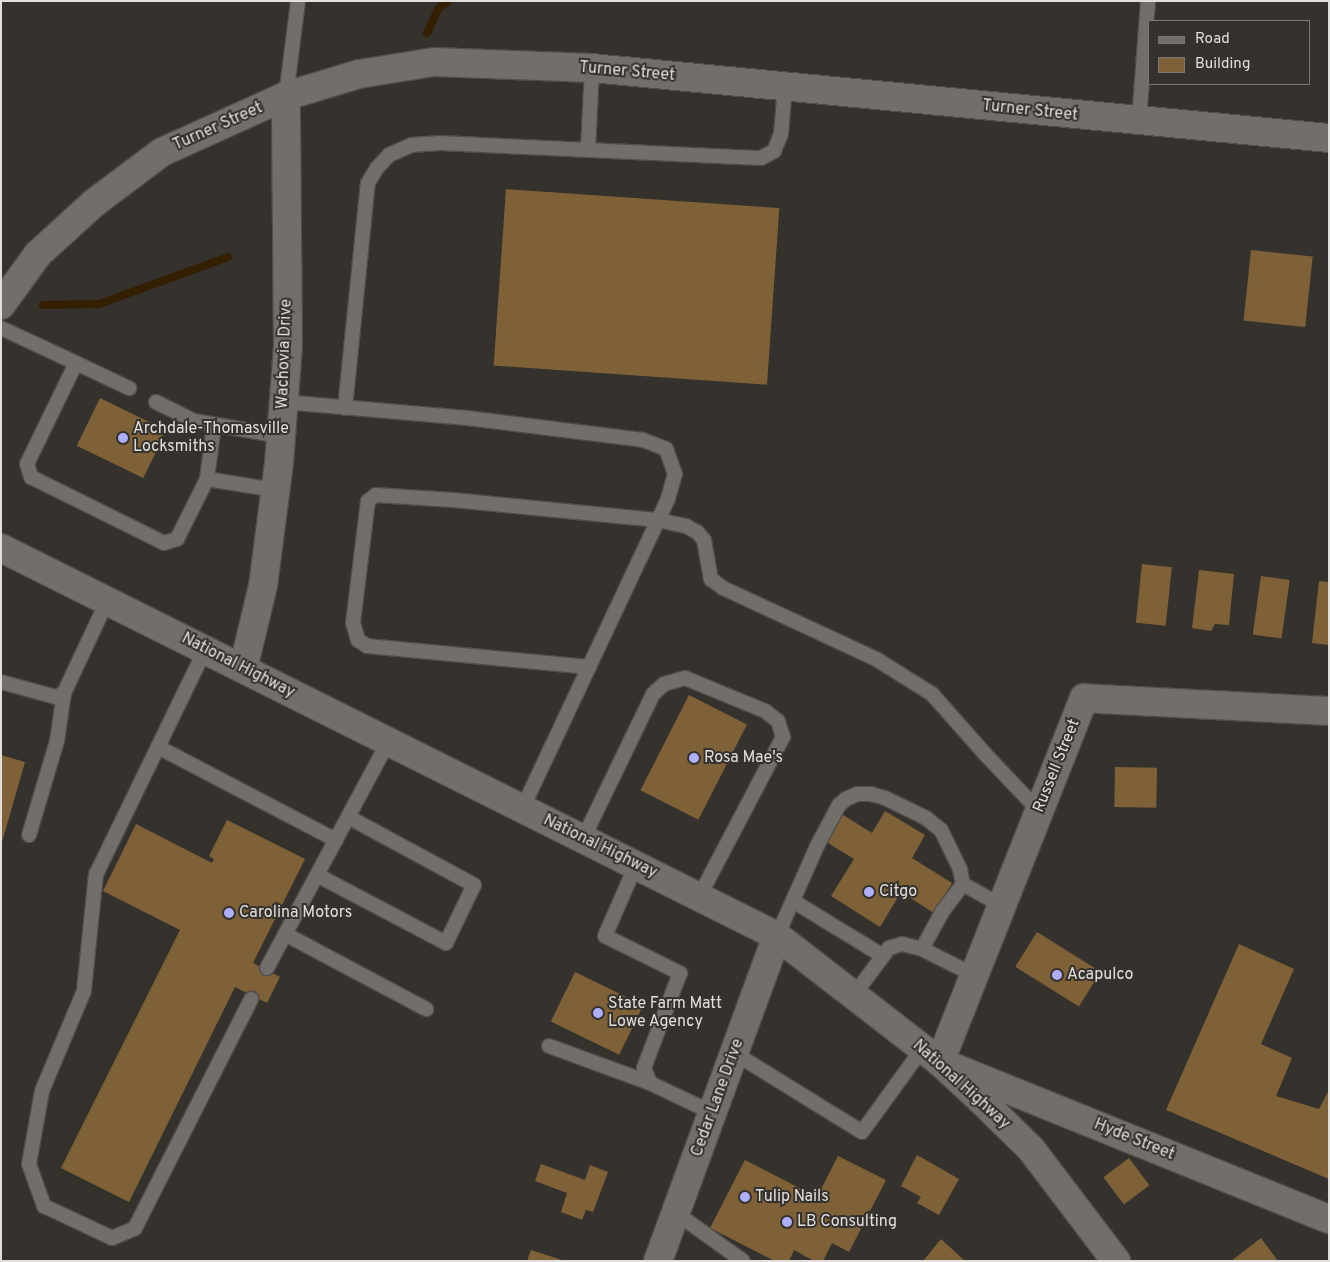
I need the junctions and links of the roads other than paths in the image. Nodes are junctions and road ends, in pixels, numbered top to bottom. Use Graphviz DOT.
graph roads {
  1 [pos="298,1"];
  2 [pos="1148,1"];
  3 [pos="592,68"];
  4 [pos="785,87"];
  5 [pos="286,96"];
  6 [pos="1138,121"];
  7 [pos="1329,138"];
  8 [pos="588,150"];
  9 [pos="1,305"];
  10 [pos="1,328"];
  11 [pos="76,363"];
  12 [pos="129,388"];
  13 [pos="156,402"];
  14 [pos="284,402"];
  15 [pos="345,408"];
  16 [pos="214,425"];
  17 [pos="281,436"];
  18 [pos="207,479"];
  19 [pos="276,490"];
  20 [pos="658,520"];
  21 [pos="1,548"];
  22 [pos="107,601"];
  23 [pos="205,650"];
  24 [pos="589,667"];
  25 [pos="243,669"];
  26 [pos="1,682"];
  27 [pos="64,693"];
  28 [pos="1329,712"];
  29 [pos="388,742"];
  30 [pos="158,747"];
  31 [pos="522,808"];
  32 [pos="1039,811"];
  33 [pos="348,817"];
  34 [pos="29,835"];
  35 [pos="583,839"];
  36 [pos="336,840"];
  37 [pos="636,865"];
  38 [pos="317,875"];
  39 [pos="963,884"];
  40 [pos="699,897"];
  41 [pos="793,901"];
  42 [pos="1002,906"];
  43 [pos="285,934"];
  44 [pos="777,936"];
  45 [pos="922,949"];
  46 [pos="882,956"];
  47 [pos="267,968"];
  48 [pos="974,975"];
  49 [pos="853,996"];
  50 [pos="251,999"];
  51 [pos="426,1009"];
  52 [pos="549,1046"];
  53 [pos="734,1054"];
  54 [pos="931,1055"];
  55 [pos="650,1083"];
  56 [pos="712,1113"];
  57 [pos="676,1213"];
  58 [pos="1329,1219"];
  59 [pos="658,1261"];
  60 [pos="743,1261"];
  61 [pos="1116,1261"];
  1 -- 5 [label="lane"];
  2 -- 6 [label="lane"];
  3 -- 4 [label="street, Turner Street"];
  3 -- 5 [label="street, Turner Street"];
  3 -- 8 [label="lane"];
  4 -- 6 [label="street, Turner Street"];
  4 -- 8 [label="lane"];
  5 -- 9 [label="street, Turner Street"];
  5 -- 14 [label="street, Wachovia Drive"];
  6 -- 7 [label="street, Turner Street"];
  8 -- 15 [label="lane"];
  10 -- 11 [label="lane"];
  11 -- 12 [label="lane"];
  11 -- 18 [label="lane"];
  13 -- 16 [label="lane"];
  14 -- 15 [label="lane"];
  14 -- 17 [label="street, Wachovia Drive"];
  15 -- 20 [label="lane"];
  16 -- 17 [label="lane"];
  16 -- 18 [label="lane"];
  17 -- 19 [label="street, Wachovia Drive"];
  18 -- 19 [label="lane"];
  19 -- 25 [label="street, Wachovia Drive"];
  20 -- 24 [label="lane"];
  20 -- 24 [label="lane"];
  20 -- 32 [label="lane"];
  21 -- 22 [label="street, National Highway"];
  22 -- 23 [label="street, National Highway"];
  22 -- 27 [label="lane"];
  23 -- 25 [label="street, National Highway"];
  23 -- 30 [label="lane"];
  24 -- 31 [label="lane"];
  25 -- 29 [label="street, National Highway"];
  26 -- 27 [label="lane"];
  27 -- 34 [label="lane"];
  28 -- 32 [label="street, Russell Street"];
  29 -- 31 [label="street, National Highway"];
  29 -- 33 [label="lane"];
  30 -- 36 [label="lane"];
  30 -- 50 [label="lane"];
  31 -- 35 [label="street, National Highway"];
  32 -- 42 [label="street, Russell Street"];
  33 -- 36 [label="lane"];
  33 -- 38 [label="lane"];
  35 -- 37 [label="street, National Highway"];
  35 -- 40 [label="lane"];
  36 -- 38 [label="lane"];
  37 -- 40 [label="street, National Highway"];
  37 -- 55 [label="lane"];
  38 -- 43 [label="lane"];
  39 -- 41 [label="lane"];
  39 -- 42 [label="lane"];
  39 -- 45 [label="lane"];
  40 -- 44 [label="street, National Highway"];
  41 -- 44 [label="lane"];
  41 -- 46 [label="lane"];
  42 -- 48 [label="street, Russell Street"];
  43 -- 47 [label="lane"];
  43 -- 51 [label="lane"];
  44 -- 49 [label="street, National Highway"];
  44 -- 53 [label="street, Cedar Lane Drive"];
  45 -- 46 [label="lane"];
  45 -- 48 [label="lane"];
  46 -- 49 [label="lane"];
  48 -- 54 [label="street, Russell Street"];
  49 -- 54 [label="street, National Highway"];
  52 -- 55 [label="lane"];
  53 -- 54 [label="lane"];
  53 -- 56 [label="street, Cedar Lane Drive"];
  54 -- 58 [label="street, Hyde Street"];
  54 -- 61 [label="street, National Highway"];
  55 -- 56 [label="lane"];
  56 -- 57 [label="street, Cedar Lane Drive"];
  57 -- 59 [label="street, Cedar Lane Drive"];
  57 -- 60 [label="lane"];
}
